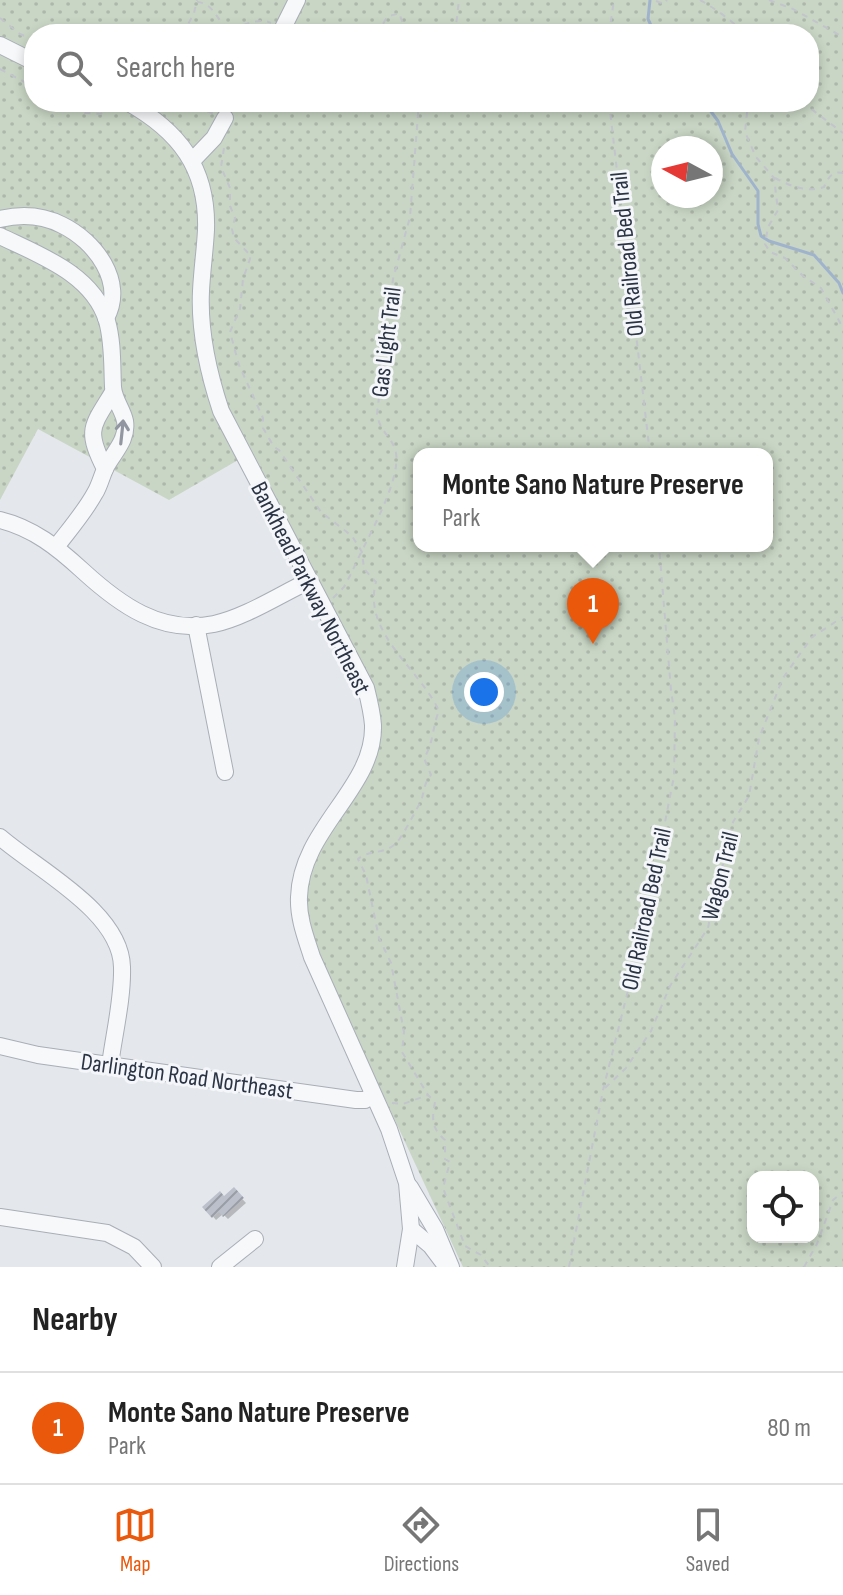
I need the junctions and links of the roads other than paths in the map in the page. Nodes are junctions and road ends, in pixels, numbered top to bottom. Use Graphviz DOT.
graph roads {
  1 [pos="297,0"];
  2 [pos="285,24"];
  3 [pos="0,45"];
  4 [pos="24,57"];
  5 [pos="143,112"];
  6 [pos="225,118"];
  7 [pos="192,161"];
  8 [pos="0,219"];
  9 [pos="0,236"];
  10 [pos="106,318"];
  11 [pos="113,392"];
  12 [pos="105,469"];
  13 [pos="0,520"];
  14 [pos="56,547"];
  15 [pos="309,581"];
  16 [pos="196,625"];
  17 [pos="225,772"];
  18 [pos="0,837"];
  19 [pos="0,1046"];
  20 [pos="110,1065"];
  21 [pos="375,1098"];
  22 [pos="407,1183"];
  23 [pos="0,1217"];
  24 [pos="411,1229"];
  25 [pos="435,1229"];
  26 [pos="255,1239"];
  27 [pos="445,1263"];
  28 [pos="406,1265"];
  29 [pos="153,1267"];
  30 [pos="220,1267"];
  1 -- 2 [label="street"];
  3 -- 4 [label="street"];
  5 -- 7 [label="street, Bankhead Parkway Northeast"];
  6 -- 7 [label="street"];
  7 -- 15 [label="street, Bankhead Parkway Northeast"];
  8 -- 10 [label="street"];
  9 -- 10 [label="street"];
  10 -- 11 [label="street"];
  12 -- 11 [label="street, one-way"];
  11 -- 12 [label="street"];
  12 -- 14 [label="street"];
  13 -- 14 [label="street"];
  14 -- 16 [label="street"];
  15 -- 16 [label="street"];
  15 -- 21 [label="street, Bankhead Parkway Northeast"];
  16 -- 17 [label="street"];
  18 -- 20 [label="street"];
  19 -- 20 [label="street, Darlington Road Northeast"];
  20 -- 21 [label="street, Darlington Road Northeast"];
  21 -- 22 [label="street, Bankhead Parkway Northeast"];
  22 -- 24 [label="street, Bankhead Parkway Northeast"];
  22 -- 25 [label="street"];
  23 -- 29 [label="street"];
  24 -- 25 [label="street"];
  24 -- 27 [label="street"];
  24 -- 28 [label="street, Bankhead Parkway Northeast"];
  25 -- 27 [label="street"];
  26 -- 30 [label="street"];
  27 -- 28 [label="street"];
}
